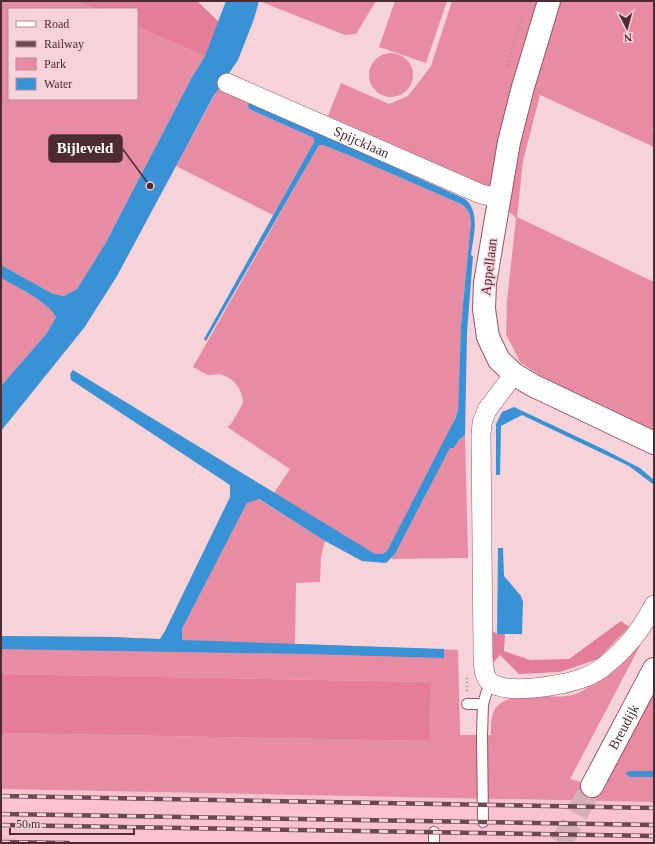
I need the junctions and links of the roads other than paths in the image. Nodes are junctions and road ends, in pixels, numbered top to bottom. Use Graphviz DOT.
graph roads {
  1 [pos="549,1"];
  2 [pos="227,83"];
  3 [pos="498,198"];
  4 [pos="514,374"];
  5 [pos="654,443"];
  6 [pos="654,605"];
  7 [pos="654,669"];
  8 [pos="493,683"];
  9 [pos="467,704"];
  10 [pos="483,704"];
  11 [pos="592,786"];
  12 [pos="483,822"];
  13 [pos="434,832"];
  14 [pos="434,843"];
  1 -- 3 [label="street, Appellaan"];
  2 -- 3 [label="street, Spijcklaan"];
  3 -- 4 [label="street, Appellaan"];
  4 -- 5 [label="street, Appellaan"];
  4 -- 8 [label="street"];
  6 -- 8 [label="street"];
  7 -- 11 [label="street, Breudijk"];
  8 -- 10 [label="lane"];
  9 -- 10 [label="lane"];
  10 -- 12 [label="lane"];
  13 -- 14 [label="lane"];
}
